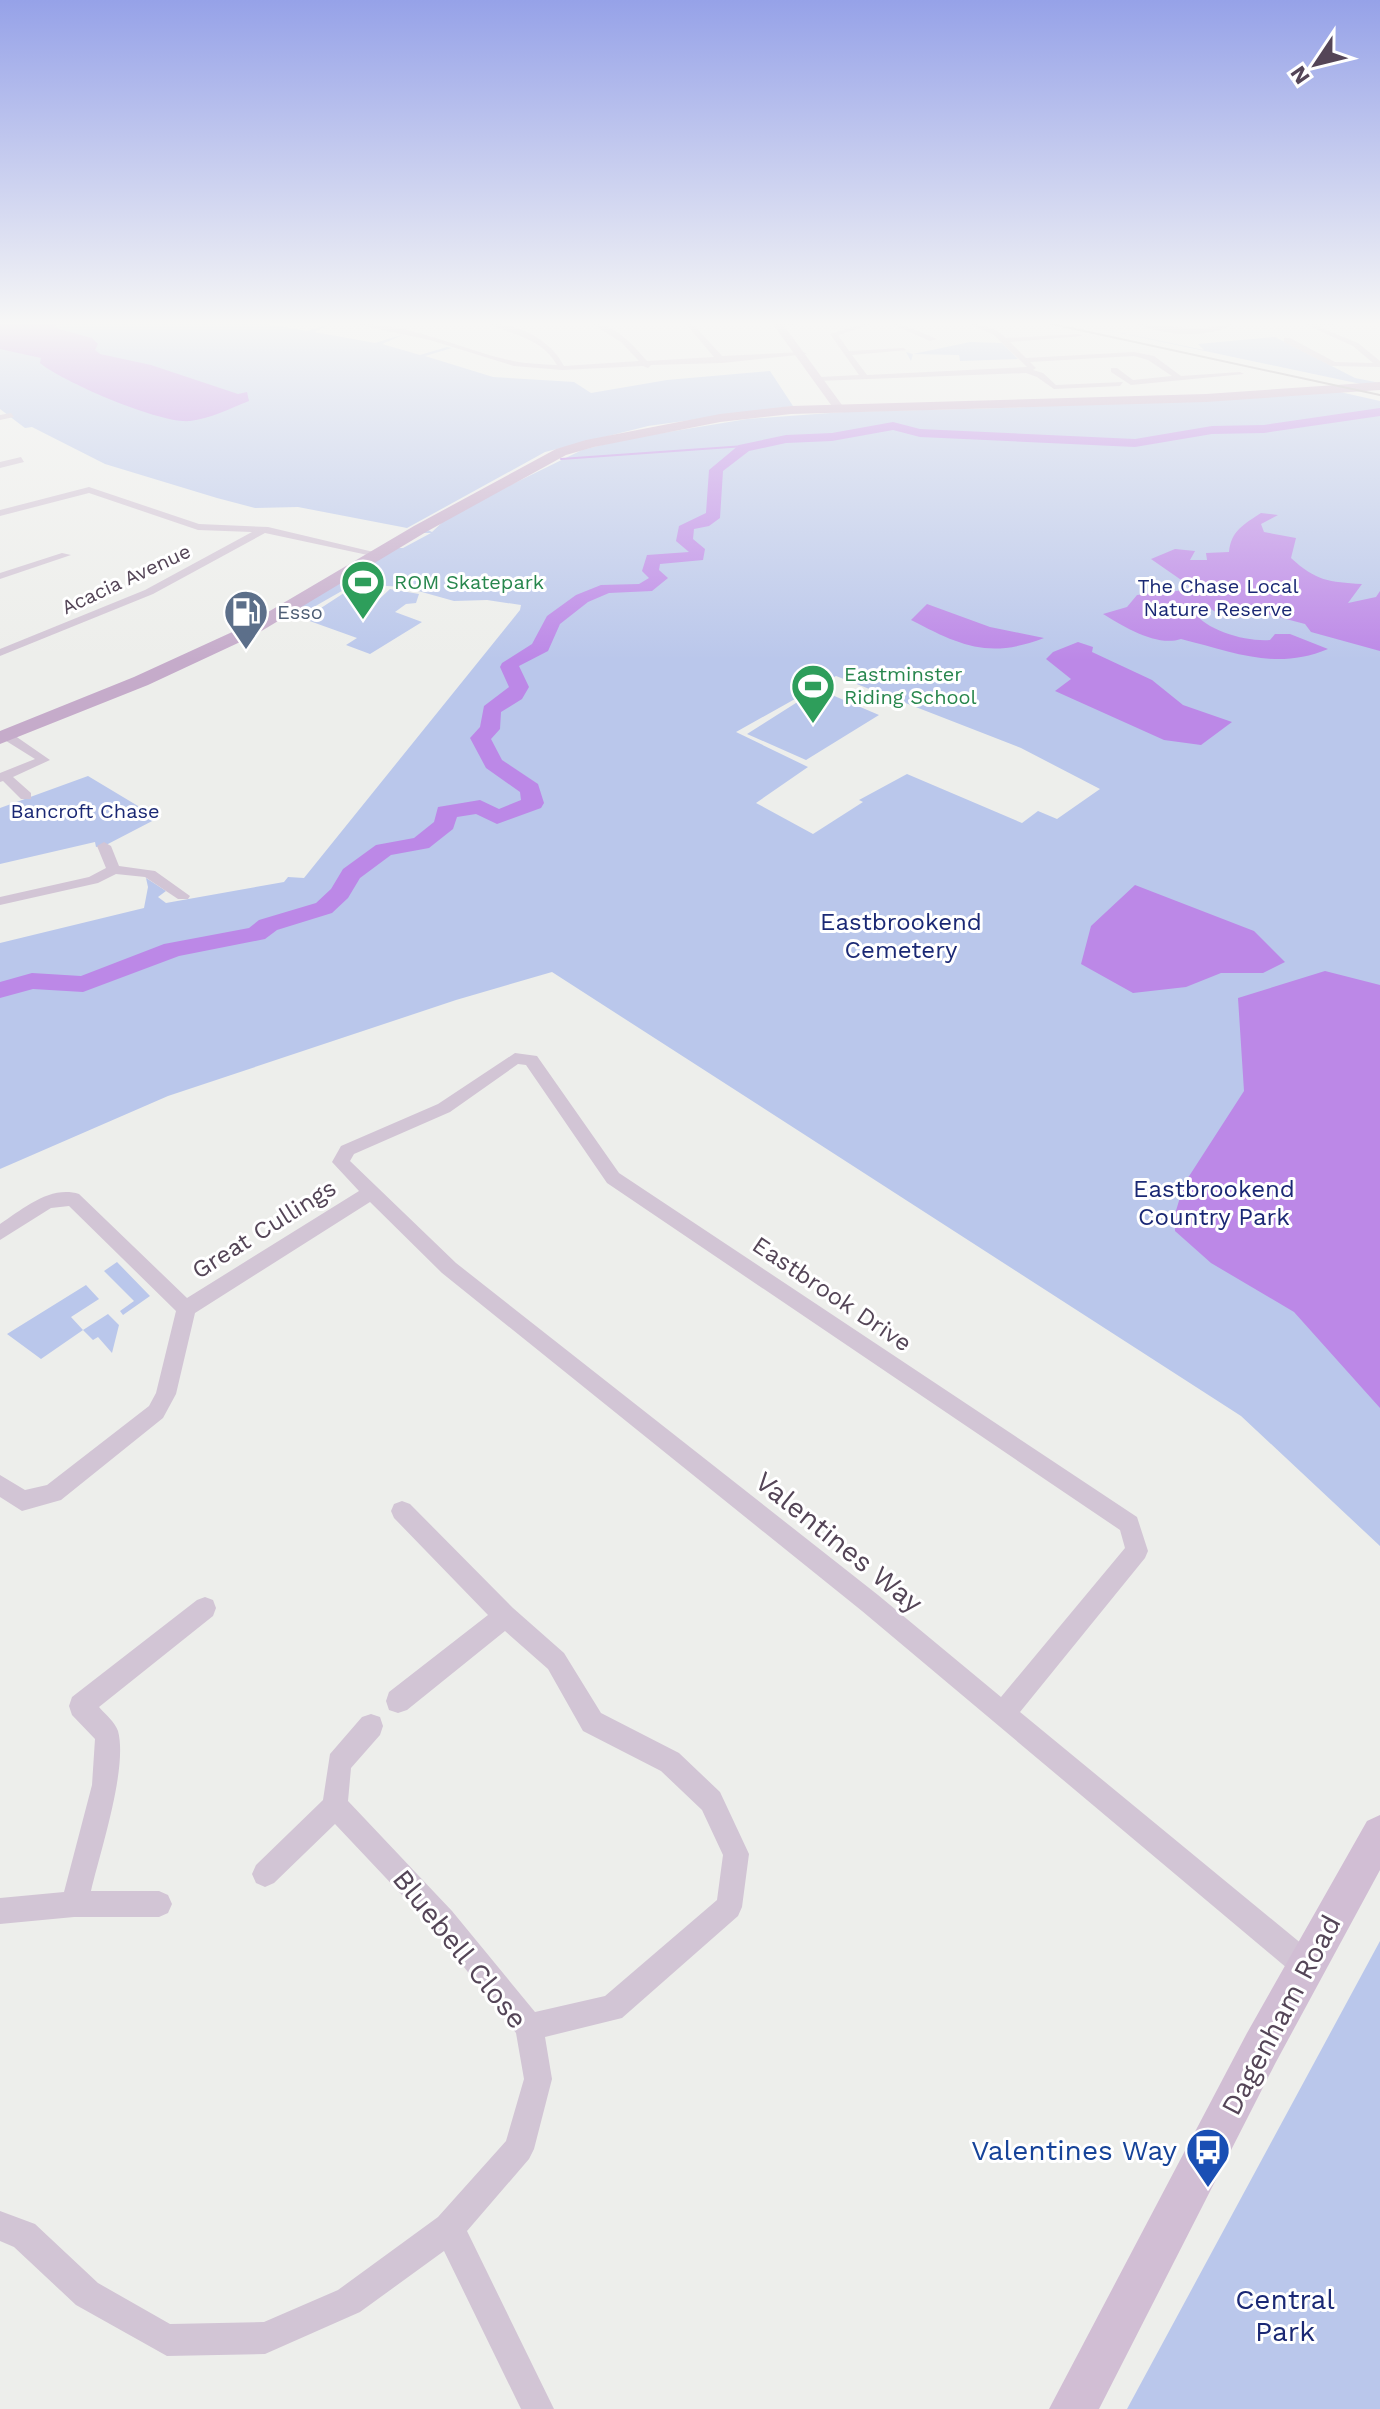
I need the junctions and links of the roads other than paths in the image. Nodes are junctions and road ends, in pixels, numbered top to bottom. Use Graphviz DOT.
graph roads {
  1 [pos="620,435"];
  2 [pos="21,460"];
  3 [pos="0,465"];
  4 [pos="0,513"];
  5 [pos="263,530"];
  6 [pos="377,554"];
  7 [pos="66,555"];
  8 [pos="0,576"];
  9 [pos="0,653"];
  10 [pos="3,737"];
  11 [pos="2,777"];
  12 [pos="26,796"];
  13 [pos="104,846"];
  14 [pos="114,870"];
  15 [pos="183,896"];
  16 [pos="0,901"];
  17 [pos="341,1162"];
  18 [pos="370,1193"];
  19 [pos="0,1233"];
  20 [pos="186,1309"];
  21 [pos="0,1485"];
  22 [pos="402,1511"];
  23 [pos="205,1608"];
  24 [pos="505,1616"];
  25 [pos="398,1701"];
  26 [pos="1003,1714"];
  27 [pos="371,1726"];
  28 [pos="335,1806"];
  29 [pos="1380,1834"];
  30 [pos="265,1874"];
  31 [pos="74,1904"];
  32 [pos="159,1904"];
  33 [pos="0,1911"];
  34 [pos="1304,1964"];
  35 [pos="529,2027"];
  36 [pos="0,2226"];
  37 [pos="449,2228"];
  38 [pos="538,2409"];
  39 [pos="1073,2409"];
  1 -- 6 [label="main road"];
  2 -- 3 [label="street"];
  4 -- 5 [label="street"];
  5 -- 6 [label="street"];
  5 -- 9 [label="street, Acacia Avenue"];
  6 -- 10 [label="main road"];
  7 -- 8 [label="street"];
  10 -- 11 [label="street"];
  11 -- 12 [label="street"];
  13 -- 14 [label="street"];
  14 -- 15 [label="street"];
  14 -- 16 [label="street"];
  17 -- 18 [label="street, Valentines Way"];
  17 -- 26 [label="street, Eastbrook Drive"];
  18 -- 20 [label="street, Great Cullings"];
  18 -- 26 [label="street, Valentines Way"];
  19 -- 20 [label="street, Great Cullings"];
  20 -- 21 [label="street, Great Cullings"];
  22 -- 24 [label="street"];
  23 -- 31 [label="street"];
  24 -- 25 [label="street"];
  24 -- 35 [label="street"];
  26 -- 34 [label="street, Valentines Way"];
  27 -- 28 [label="street"];
  28 -- 30 [label="street"];
  28 -- 35 [label="street, Bluebell Close"];
  29 -- 34 [label="street, Dagenham Road"];
  31 -- 32 [label="street"];
  31 -- 33 [label="street"];
  34 -- 39 [label="street, Dagenham Road"];
  35 -- 37 [label="street, Bluebell Close"];
  36 -- 37 [label="street, Bluebell Close"];
  37 -- 38 [label="street"];
}
